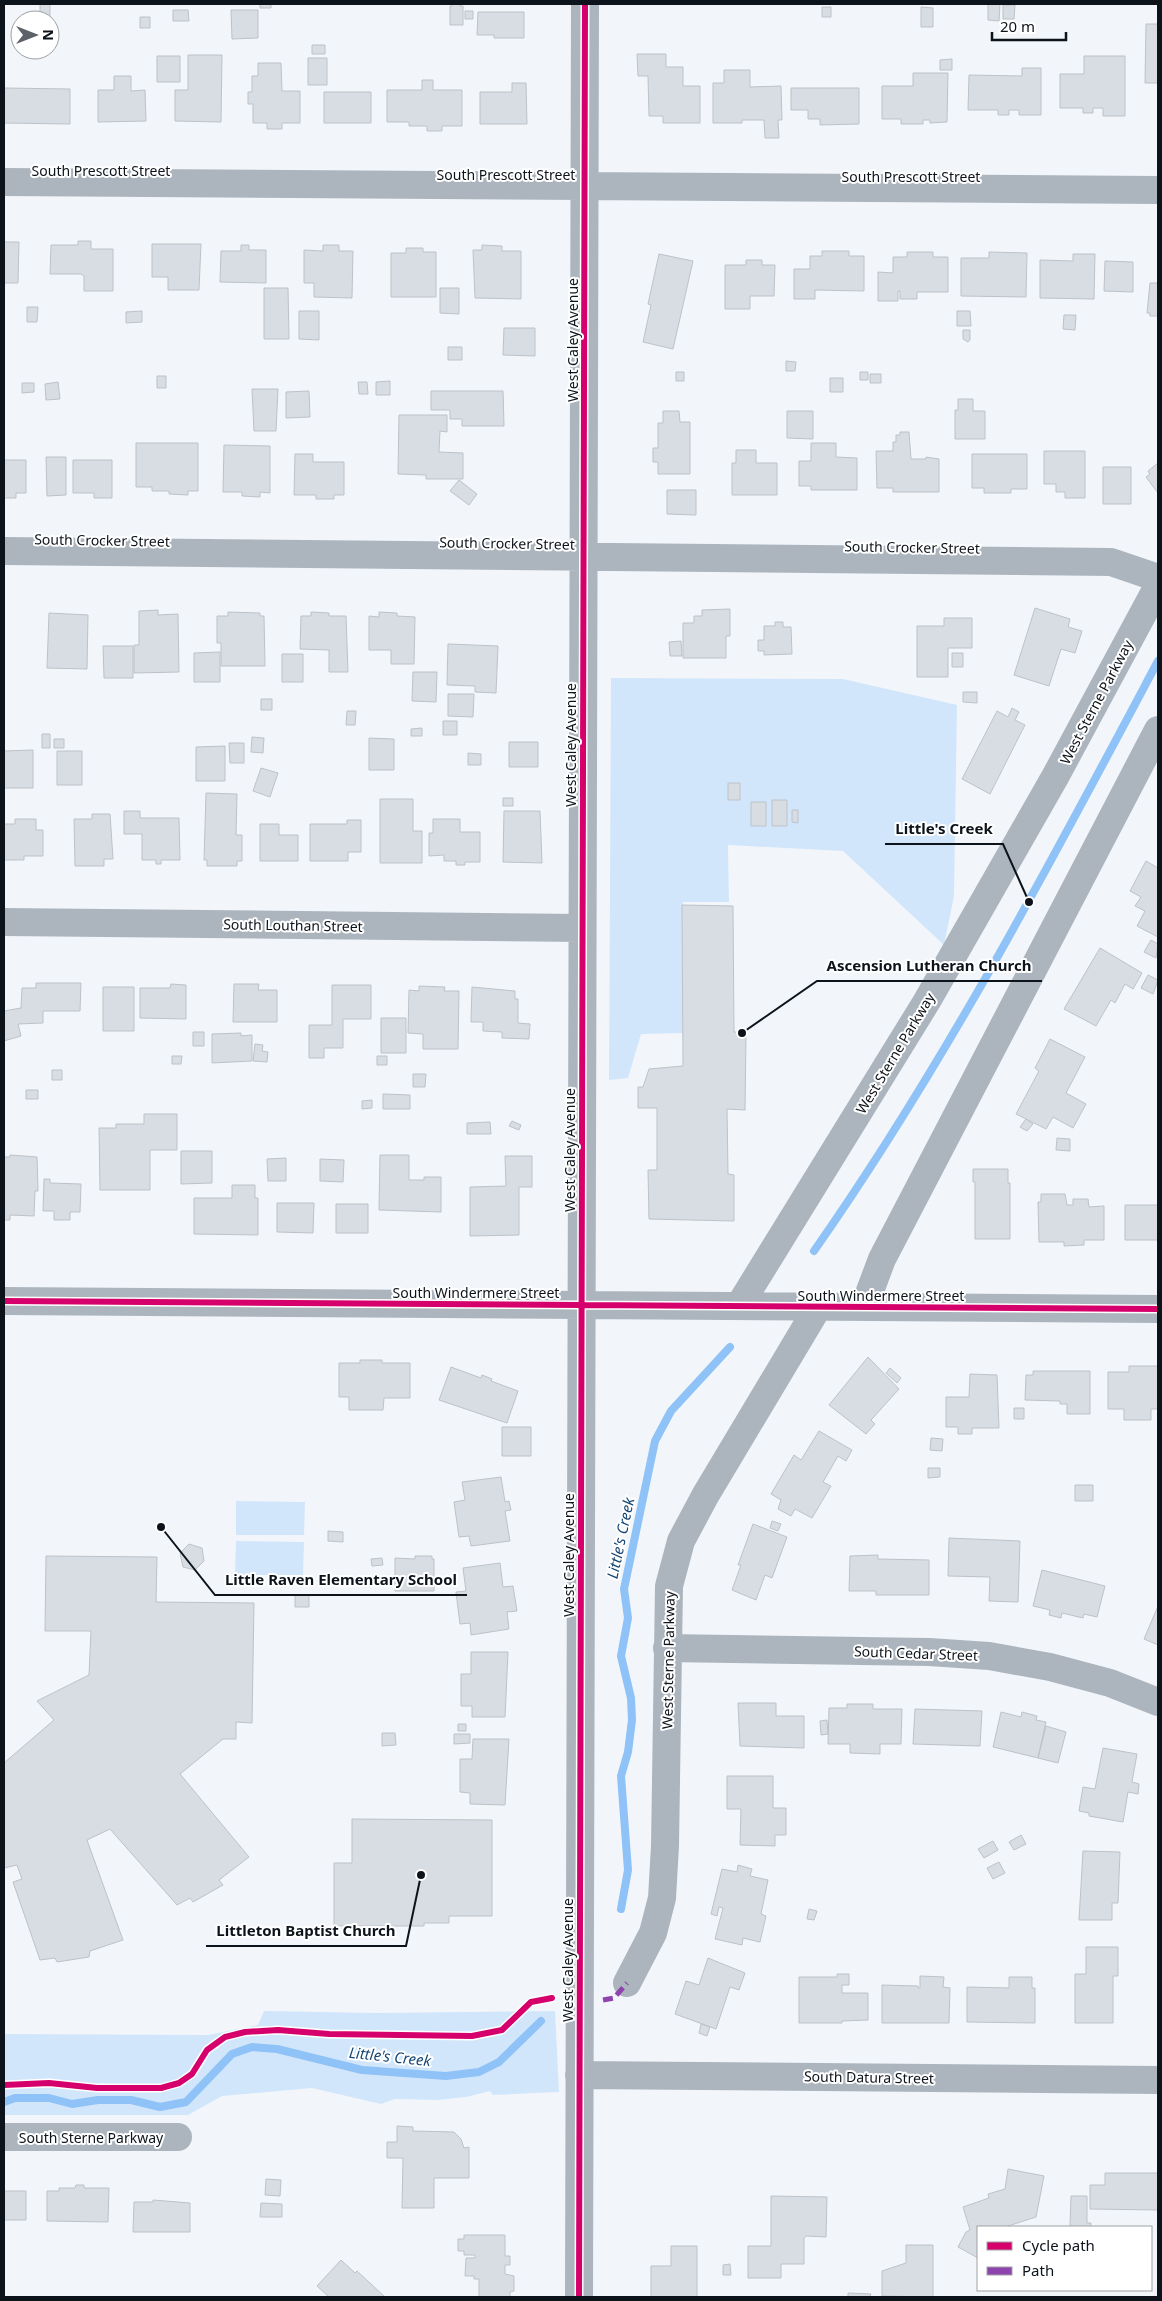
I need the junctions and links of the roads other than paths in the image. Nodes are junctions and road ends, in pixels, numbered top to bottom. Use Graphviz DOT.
graph roads {
  1 [pos="585,4"];
  2 [pos="4,182"];
  3 [pos="584,187"];
  4 [pos="1158,190"];
  5 [pos="4,551"];
  6 [pos="584,557"];
  7 [pos="1158,578"];
  8 [pos="1158,586"];
  9 [pos="1158,730"];
  10 [pos="4,922"];
  11 [pos="582,928"];
  12 [pos="4,1301"];
  13 [pos="581,1305"];
  14 [pos="739,1306"];
  15 [pos="818,1307"];
  16 [pos="864,1307"];
  17 [pos="1158,1309"];
  18 [pos="668,1648"];
  19 [pos="1158,1702"];
  20 [pos="627,1983"];
  21 [pos="580,2075"];
  22 [pos="1158,2080"];
  23 [pos="4,2137"];
  24 [pos="178,2137"];
  25 [pos="579,2297"];
  1 -- 3 [label="street, West Caley Avenue"];
  2 -- 3 [label="street, South Prescott Street"];
  3 -- 4 [label="street, South Prescott Street"];
  3 -- 6 [label="street, West Caley Avenue"];
  5 -- 6 [label="street, South Crocker Street"];
  6 -- 7 [label="street, South Crocker Street"];
  6 -- 11 [label="street, West Caley Avenue"];
  8 -- 14 [label="street, West Sterne Parkway"];
  9 -- 16 [label="street"];
  10 -- 11 [label="street, South Louthan Street"];
  11 -- 13 [label="street, West Caley Avenue"];
  12 -- 13 [label="street, South Windermere Street"];
  13 -- 14 [label="street, South Windermere Street"];
  13 -- 21 [label="street, West Caley Avenue"];
  14 -- 15 [label="street, South Windermere Street"];
  15 -- 16 [label="street, South Windermere Street"];
  15 -- 18 [label="street, West Sterne Parkway"];
  16 -- 17 [label="street, South Windermere Street"];
  18 -- 19 [label="street, South Cedar Street"];
  18 -- 20 [label="street, West Sterne Parkway"];
  21 -- 22 [label="street, South Datura Street"];
  21 -- 25 [label="street, West Caley Avenue"];
  23 -- 24 [label="street, South Sterne Parkway"];
}
